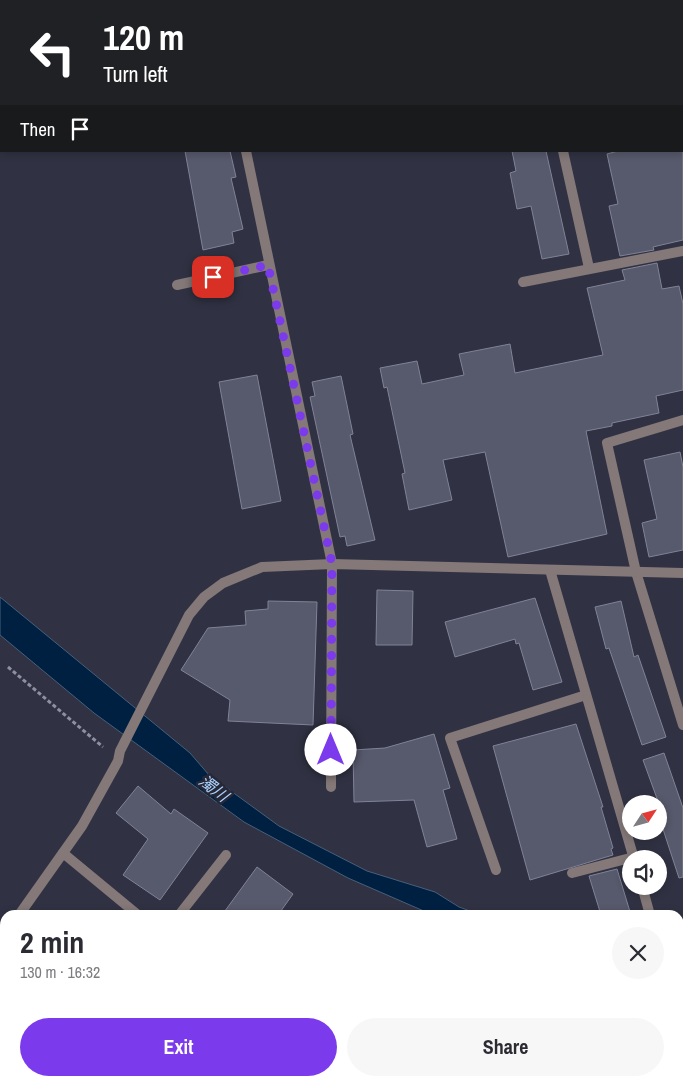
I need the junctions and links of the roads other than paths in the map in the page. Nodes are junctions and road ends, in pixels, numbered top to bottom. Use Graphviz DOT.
graph roads {
  1 [pos="246,152"];
  2 [pos="563,152"];
  3 [pos="683,251"];
  4 [pos="268,265"];
  5 [pos="588,268"];
  6 [pos="523,282"];
  7 [pos="177,285"];
  8 [pos="683,420"];
  9 [pos="332,564"];
  10 [pos="550,570"];
  11 [pos="636,572"];
  12 [pos="683,573"];
  13 [pos="586,695"];
  14 [pos="683,725"];
  15 [pos="330,787"];
  16 [pos="632,850"];
  17 [pos="63,853"];
  18 [pos="226,855"];
  19 [pos="622,861"];
  20 [pos="496,870"];
  21 [pos="572,873"];
  22 [pos="644,895"];
  23 [pos="23,910"];
  24 [pos="132,910"];
  25 [pos="183,910"];
  26 [pos="649,910"];
  1 -- 4 [label="street"];
  2 -- 5 [label="street"];
  3 -- 5 [label="street"];
  4 -- 7 [label="street"];
  4 -- 9 [label="street"];
  5 -- 6 [label="street"];
  8 -- 11 [label="street"];
  9 -- 10 [label="street"];
  9 -- 15 [label="street"];
  9 -- 17 [label="street"];
  10 -- 11 [label="street"];
  10 -- 13 [label="street"];
  11 -- 12 [label="street"];
  11 -- 14 [label="street"];
  13 -- 16 [label="street"];
  13 -- 20 [label="street"];
  17 -- 23 [label="street"];
  17 -- 24 [label="street"];
  18 -- 25 [label="street"];
  19 -- 21 [label="street"];
  22 -- 26 [label="street"];
}
